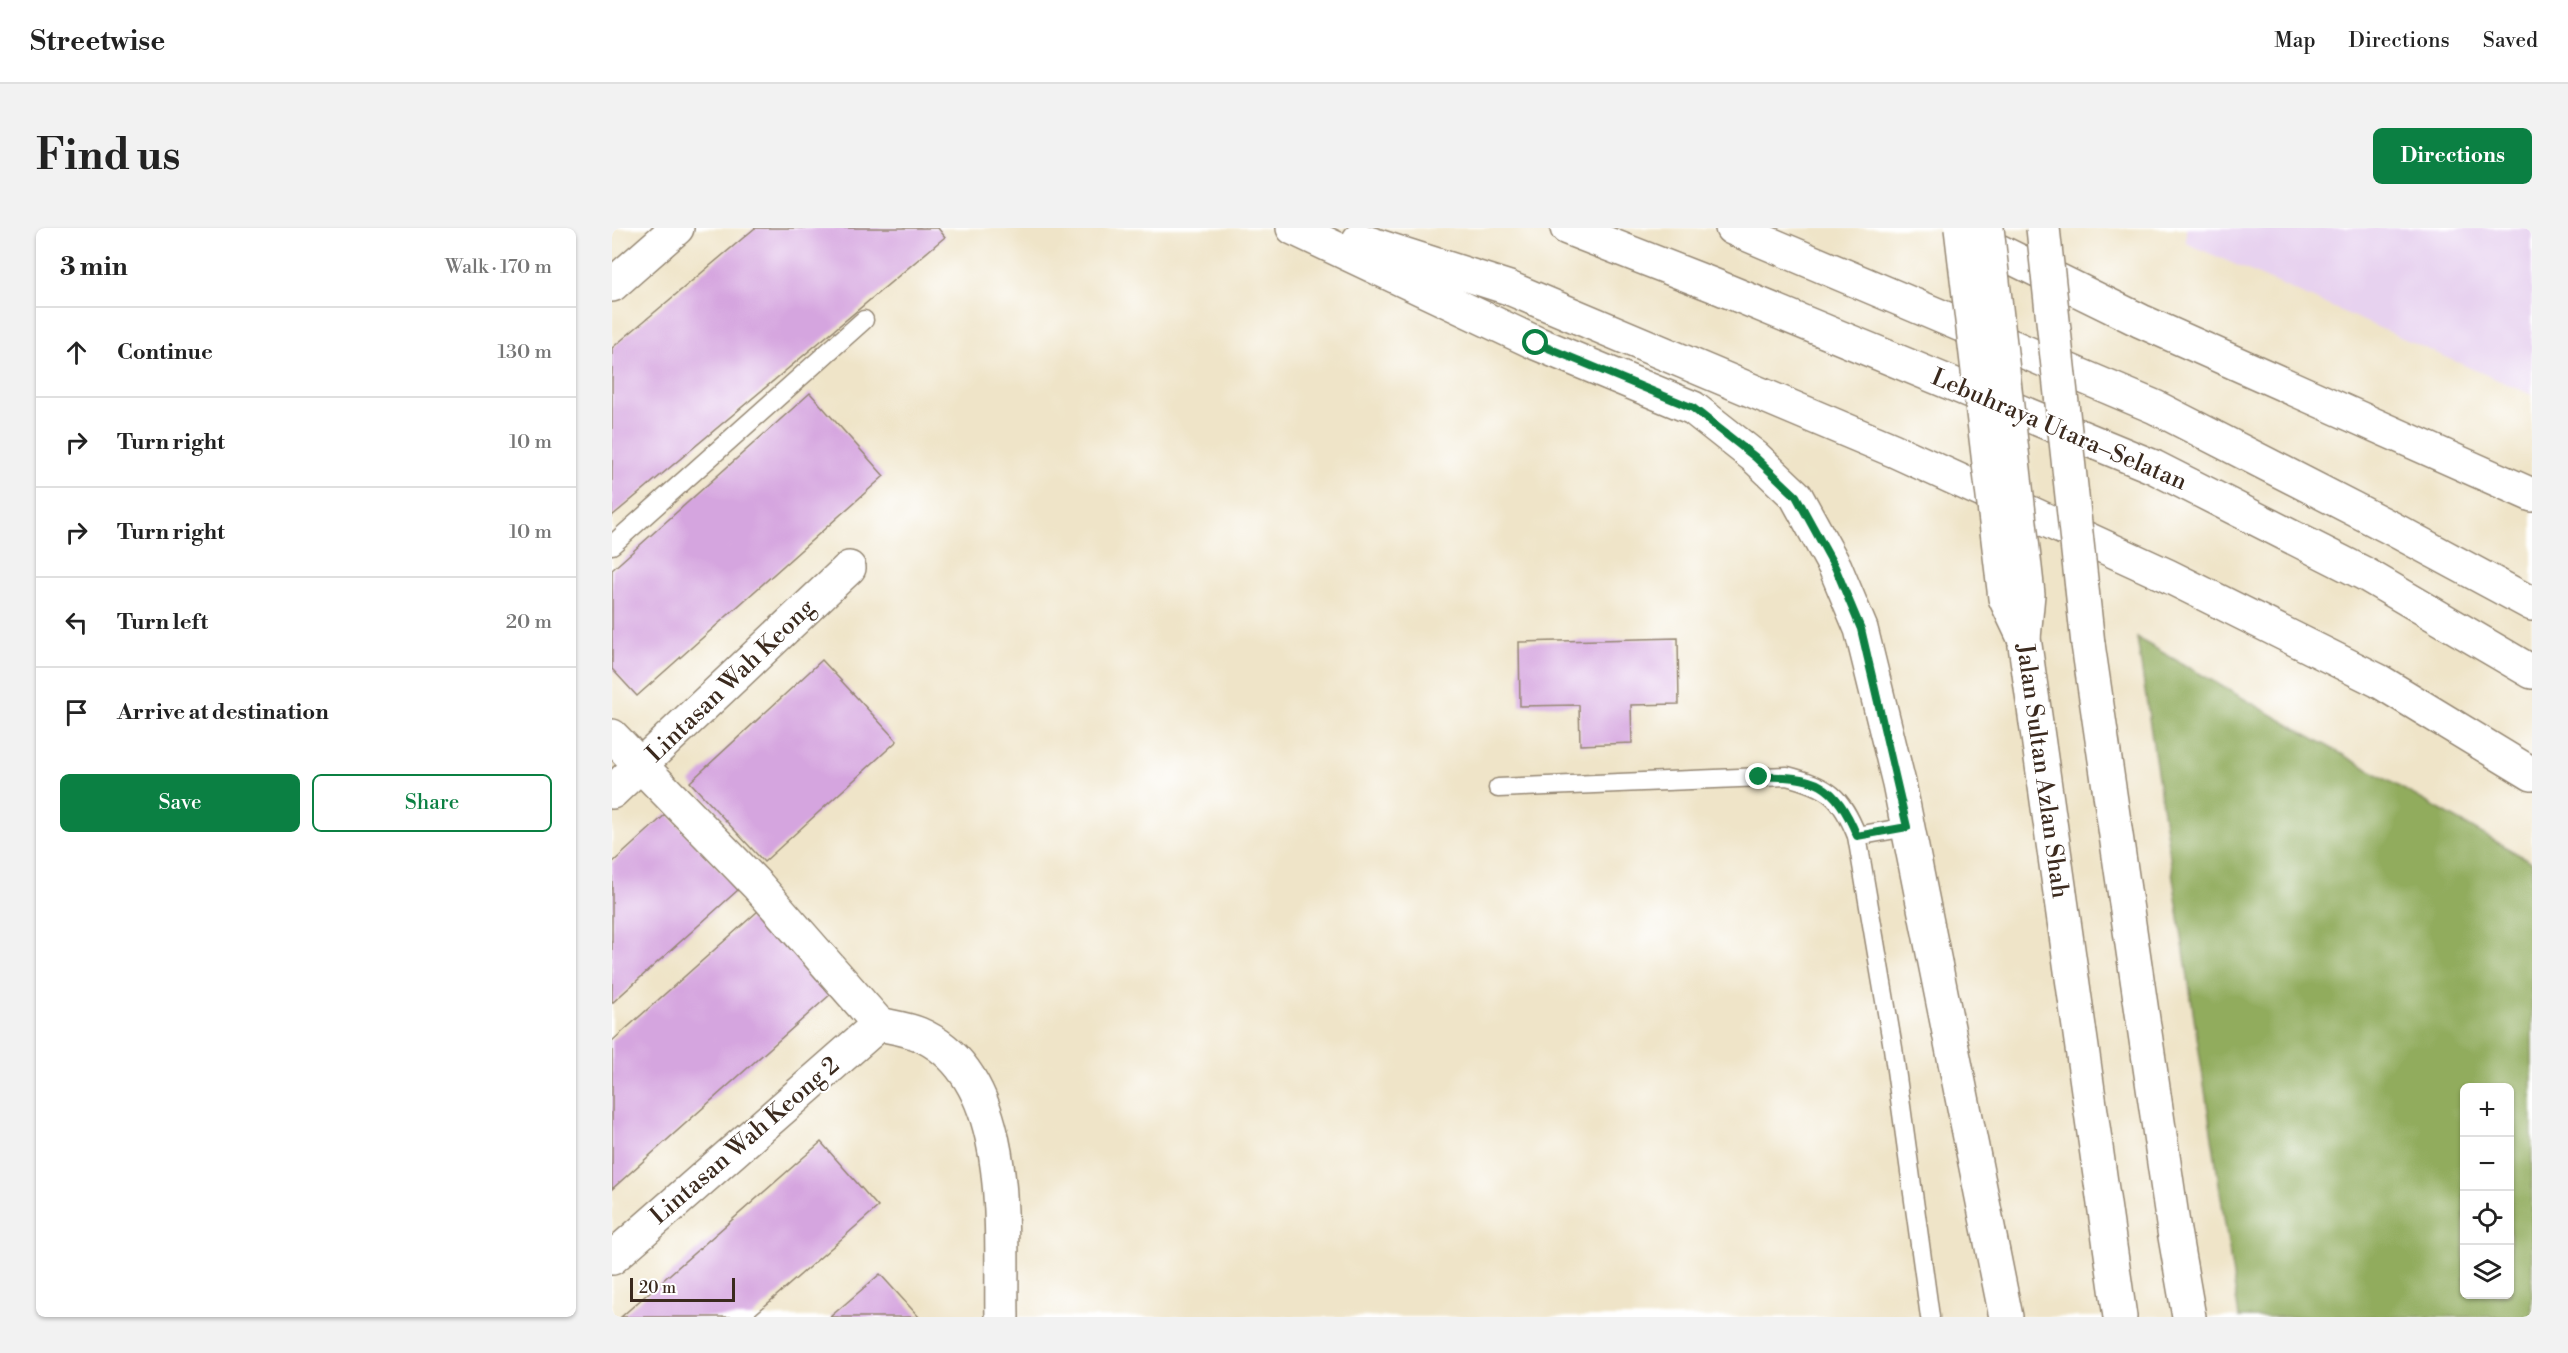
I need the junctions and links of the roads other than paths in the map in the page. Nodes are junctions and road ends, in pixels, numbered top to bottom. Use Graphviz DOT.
graph roads {
  1 [pos="677,228"];
  2 [pos="1293,228"];
  3 [pos="1322,228"];
  4 [pos="1567,228"];
  5 [pos="1732,228"];
  6 [pos="1951,228"];
  7 [pos="1961,228"];
  8 [pos="1987,228"];
  9 [pos="2043,228"];
  10 [pos="612,285"];
  11 [pos="864,320"];
  12 [pos="2529,494"];
  13 [pos="612,545"];
  14 [pos="849,568"];
  15 [pos="2532,604"];
  16 [pos="2024,638"];
  17 [pos="2532,672"];
  18 [pos="612,736"];
  19 [pos="642,765"];
  20 [pos="2532,774"];
  21 [pos="1498,788"];
  22 [pos="612,792"];
  23 [pos="1907,827"];
  24 [pos="1857,836"];
  25 [pos="879,1024"];
  26 [pos="612,1258"];
  27 [pos="1002,1317"];
  28 [pos="1930,1317"];
  29 [pos="2006,1317"];
  30 [pos="2120,1317"];
  31 [pos="2189,1317"];
  1 -- 10 [label="main road"];
  2 -- 23 [label="main road"];
  3 -- 20 [label="main road"];
  4 -- 17 [label="main road, Lebuhraya Utara–Selatan"];
  5 -- 15 [label="main road"];
  6 -- 12 [label="main road"];
  7 -- 16 [label="main road, Jalan Sultan Azlan Shah, bridge"];
  8 -- 16 [label="main road, bridge"];
  9 -- 31 [label="main road, bridge"];
  11 -- 13 [label="lane"];
  14 -- 19 [label="main road, Lintasan Wah Keong"];
  16 -- 30 [label="main road, Jalan Sultan Azlan Shah"];
  18 -- 19 [label="main road"];
  19 -- 22 [label="main road, Lintasan Wah Keong"];
  19 -- 25 [label="main road"];
  21 -- 24 [label="lane"];
  23 -- 24 [label="lane"];
  23 -- 29 [label="main road"];
  24 -- 28 [label="lane"];
  25 -- 26 [label="main road, Lintasan Wah Keong 2"];
  25 -- 27 [label="main road"];
}
